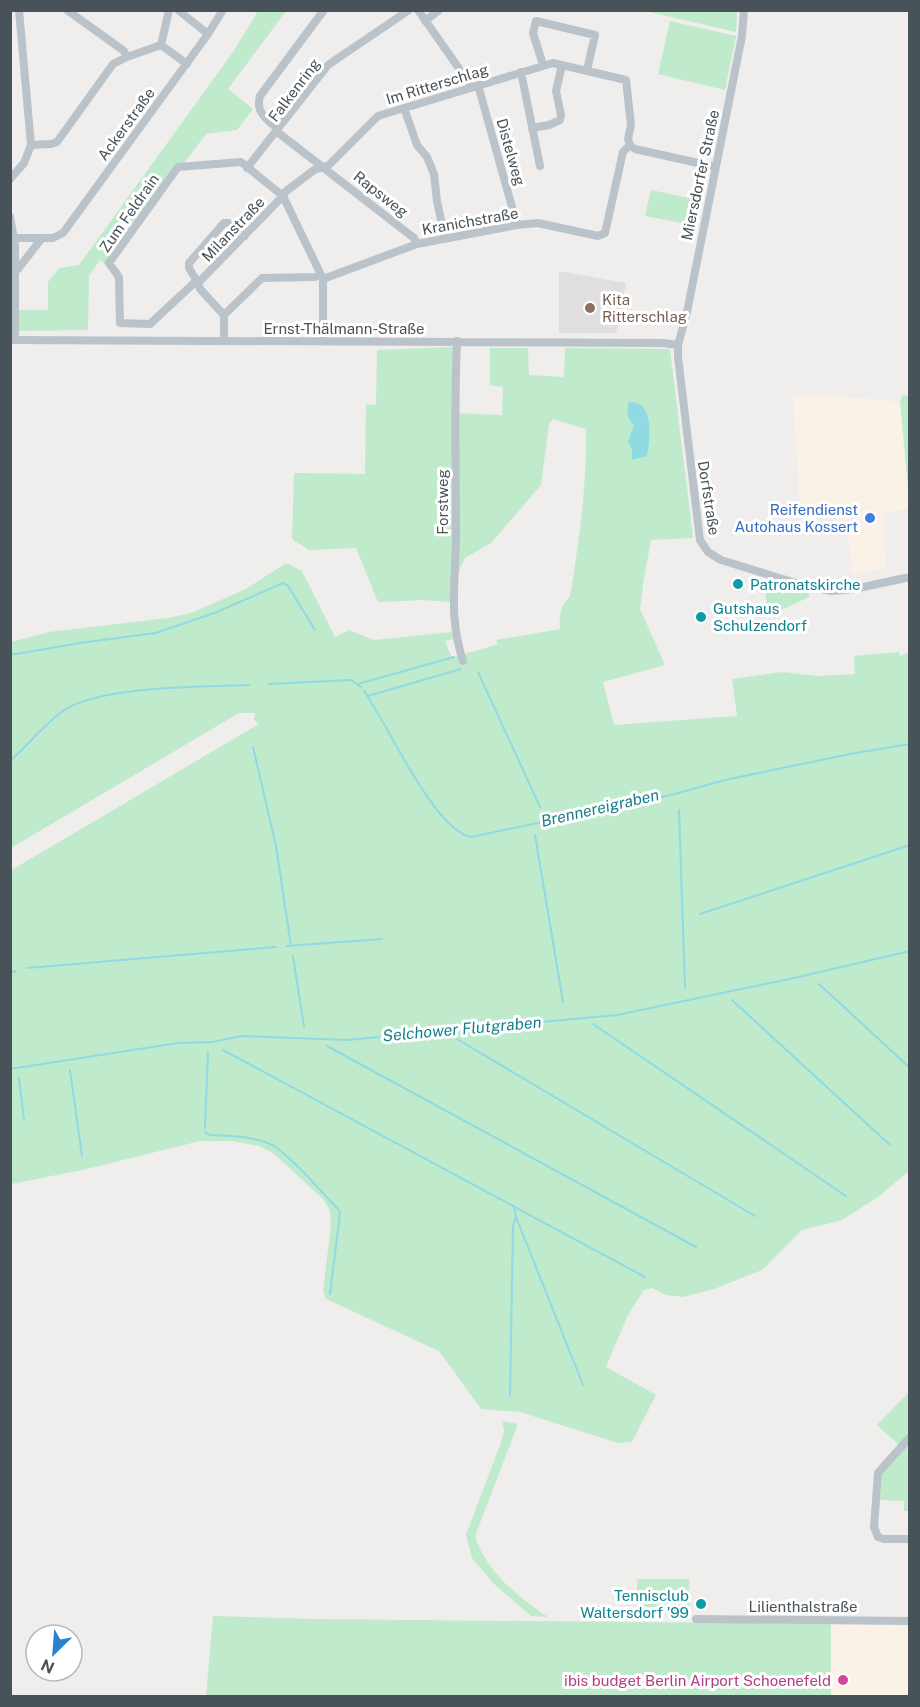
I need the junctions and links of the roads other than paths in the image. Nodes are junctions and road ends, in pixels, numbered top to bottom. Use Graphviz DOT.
graph roads {
  1 [pos="18,10"];
  2 [pos="68,10"];
  3 [pos="169,10"];
  4 [pos="178,10"];
  5 [pos="223,10"];
  6 [pos="324,10"];
  7 [pos="409,10"];
  8 [pos="418,10"];
  9 [pos="439,10"];
  10 [pos="744,10"];
  11 [pos="425,21"];
  12 [pos="208,34"];
  13 [pos="161,45"];
  14 [pos="127,57"];
  15 [pos="187,64"];
  16 [pos="543,65"];
  17 [pos="562,65"];
  18 [pos="587,70"];
  19 [pos="521,72"];
  20 [pos="475,86"];
  21 [pos="405,108"];
  22 [pos="532,128"];
  23 [pos="277,130"];
  24 [pos="31,145"];
  25 [pos="630,145"];
  26 [pos="540,166"];
  27 [pos="325,167"];
  28 [pos="716,167"];
  29 [pos="247,168"];
  30 [pos="10,179"];
  31 [pos="283,196"];
  32 [pos="10,217"];
  33 [pos="517,225"];
  34 [pos="245,236"];
  35 [pos="15,238"];
  36 [pos="42,238"];
  37 [pos="445,239"];
  38 [pos="417,244"];
  39 [pos="15,269"];
  40 [pos="321,277"];
  41 [pos="198,283"];
  42 [pos="224,315"];
  43 [pos="13,340"];
  44 [pos="224,341"];
  45 [pos="457,341"];
  46 [pos="323,342"];
  47 [pos="678,345"];
  48 [pos="909,577"];
  49 [pos="463,661"];
  50 [pos="909,1437"];
  51 [pos="909,1539"];
  52 [pos="696,1619"];
  53 [pos="909,1621"];
  1 -- 24 [label="street"];
  2 -- 14 [label="street"];
  3 -- 13 [label="street"];
  4 -- 12 [label="street"];
  5 -- 12 [label="street, Ackerstraße"];
  6 -- 23 [label="street"];
  7 -- 23 [label="street, Falkenring"];
  8 -- 11 [label="street"];
  9 -- 11 [label="street"];
  10 -- 28 [label="street, Miersdorfer Straße"];
  11 -- 20 [label="street"];
  12 -- 15 [label="street, Ackerstraße"];
  13 -- 14 [label="street"];
  13 -- 15 [label="street"];
  14 -- 24 [label="street"];
  15 -- 36 [label="street, Ackerstraße"];
  16 -- 17 [label="street, Im Ritterschlag"];
  16 -- 18 [label="street"];
  16 -- 19 [label="street, Im Ritterschlag"];
  17 -- 18 [label="street, Im Ritterschlag"];
  17 -- 22 [label="street"];
  18 -- 25 [label="street, Im Ritterschlag"];
  19 -- 20 [label="street, Im Ritterschlag"];
  19 -- 22 [label="street"];
  20 -- 21 [label="street, Im Ritterschlag"];
  20 -- 33 [label="street, Distelweg"];
  21 -- 27 [label="street, Im Ritterschlag"];
  21 -- 37 [label="street"];
  22 -- 26 [label="street"];
  23 -- 27 [label="street, Falkenring"];
  23 -- 29 [label="street"];
  24 -- 30 [label="street"];
  25 -- 28 [label="street"];
  25 -- 33 [label="street, Kranichstraße"];
  27 -- 31 [label="street, Im Ritterschlag"];
  27 -- 38 [label="street, Rapsweg"];
  28 -- 47 [label="street, Miersdorfer Straße"];
  29 -- 31 [label="street"];
  29 -- 41 [label="street, Zum Feldrain"];
  31 -- 34 [label="street, Milanstraße"];
  31 -- 40 [label="street"];
  32 -- 35 [label="street"];
  33 -- 37 [label="street, Kranichstraße"];
  34 -- 41 [label="street, Milanstraße"];
  34 -- 41 [label="street"];
  35 -- 36 [label="street, Ackerstraße"];
  35 -- 39 [label="street"];
  36 -- 39 [label="street, Ackerstraße"];
  37 -- 38 [label="street, Kranichstraße"];
  38 -- 40 [label="street, Kranichstraße"];
  39 -- 43 [label="street"];
  40 -- 42 [label="street, Kranichstraße"];
  40 -- 46 [label="street"];
  41 -- 42 [label="street, Milanstraße"];
  42 -- 44 [label="street"];
  43 -- 44 [label="street, Ernst-Thälmann-Straße"];
  44 -- 46 [label="street, Ernst-Thälmann-Straße"];
  45 -- 46 [label="street, Ernst-Thälmann-Straße"];
  45 -- 47 [label="street, Ernst-Thälmann-Straße"];
  45 -- 49 [label="street, Forstweg"];
  47 -- 48 [label="street, Dorfstraße"];
  50 -- 51 [label="street"];
  52 -- 53 [label="street, Lilienthalstraße"];
}
